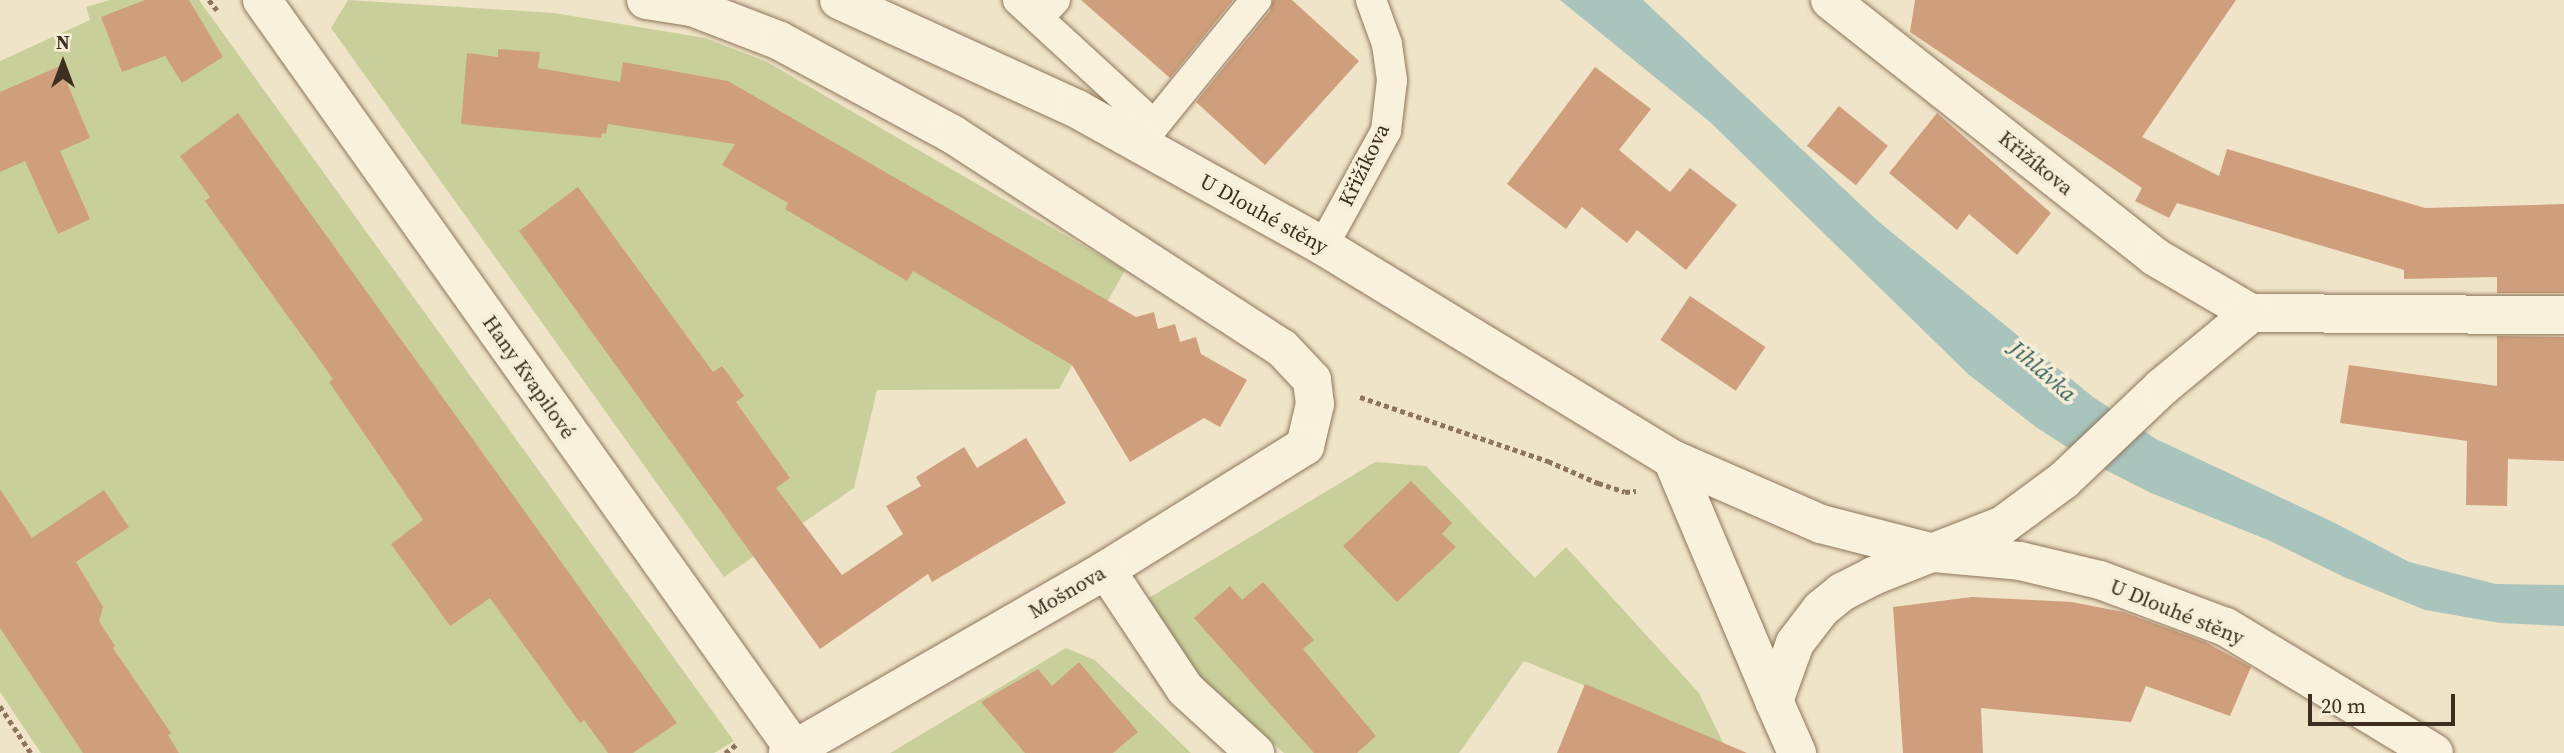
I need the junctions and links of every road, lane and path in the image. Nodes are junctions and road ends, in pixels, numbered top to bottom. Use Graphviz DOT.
graph roads {
  1 [pos="262,0"];
  2 [pos="646,0"];
  3 [pos="839,0"];
  4 [pos="1256,0"];
  5 [pos="1371,0"];
  6 [pos="1830,0"];
  7 [pos="1883,0"];
  8 [pos="1037,6"];
  9 [pos="1878,38"];
  10 [pos="1147,134"];
  11 [pos="1323,246"];
  12 [pos="2251,313"];
  13 [pos="2564,315"];
  14 [pos="1313,392"];
  15 [pos="1672,459"];
  16 [pos="1934,553"];
  17 [pos="1105,570"];
  18 [pos="1774,701"];
  19 [pos="0,706"];
  20 [pos="793,752"];
  21 [pos="32,753"];
  22 [pos="725,753"];
  23 [pos="735,753"];
  24 [pos="1255,753"];
  25 [pos="1797,753"];
  26 [pos="2434,753"];
  1 -- 20 [label="street, Hany Kvapilové"];
  2 -- 14 [label="street"];
  3 -- 10 [label="street, U Dlouhé stěny"];
  4 -- 10 [label="lane"];
  5 -- 11 [label="lane, Křižíkova"];
  6 -- 9 [label="street, Křižíkova"];
  7 -- 9 [label="street"];
  8 -- 10 [label="lane"];
  9 -- 12 [label="street, Křižíkova"];
  10 -- 11 [label="street, U Dlouhé stěny"];
  11 -- 15 [label="street, U Dlouhé stěny"];
  12 -- 13 [label="street, Křižíkova"];
  12 -- 16 [label="street, U Dlouhé stěny"];
  14 -- 15 [label="path"];
  14 -- 17 [label="street, Mošnova"];
  15 -- 16 [label="street, U Dlouhé stěny"];
  15 -- 18 [label="street"];
  16 -- 18 [label="street, U Dlouhé stěny"];
  16 -- 26 [label="street, U Dlouhé stěny"];
  17 -- 20 [label="street, Mošnova"];
  17 -- 24 [label="street"];
  18 -- 25 [label="street"];
  19 -- 21 [label="path"];
  22 -- 23 [label="path"];
}
